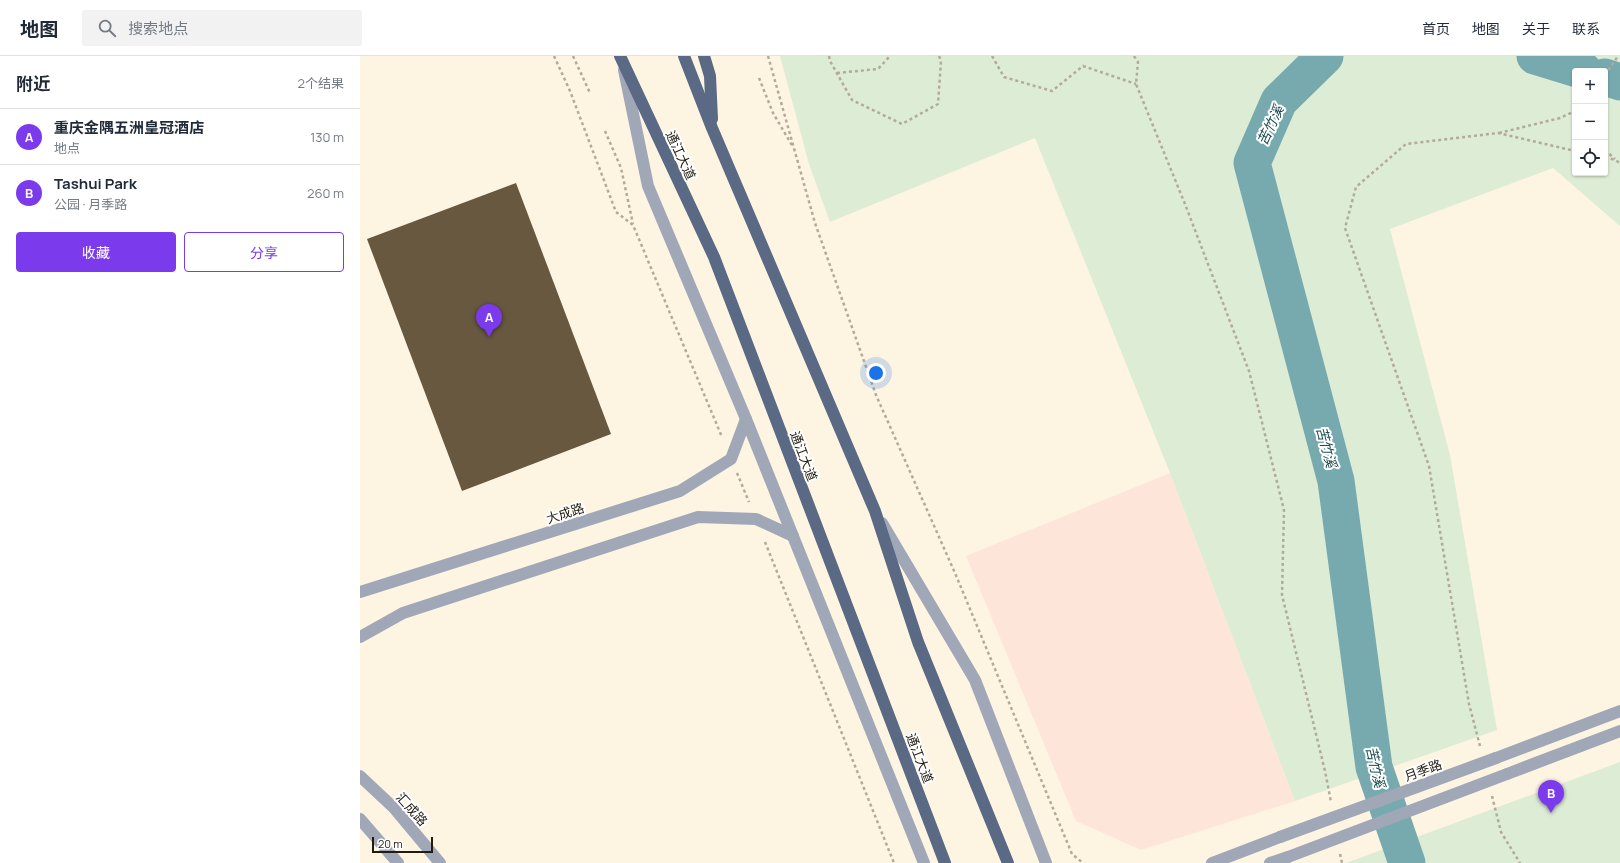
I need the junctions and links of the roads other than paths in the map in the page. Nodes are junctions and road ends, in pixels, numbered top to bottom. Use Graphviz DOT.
graph roads {
  1 [pos="684,56"];
  2 [pos="704,56"];
  3 [pos="619,59"];
  4 [pos="712,128"];
  5 [pos="746,419"];
  6 [pos="875,511"];
  7 [pos="793,536"];
  8 [pos="360,592"];
  9 [pos="360,637"];
  10 [pos="1620,711"];
  11 [pos="1620,732"];
  12 [pos="360,768"];
  13 [pos="360,776"];
  14 [pos="394,808"];
  15 [pos="360,819"];
  16 [pos="1048,861"];
  17 [pos="398,863"];
  18 [pos="440,863"];
  19 [pos="924,863"];
  20 [pos="944,863"];
  21 [pos="1008,863"];
  22 [pos="1212,863"];
  23 [pos="1270,863"];
  1 -- 4 [label="main road"];
  2 -- 4 [label="main road"];
  3 -- 5 [label="street, 通江大道"];
  3 -- 20 [label="main road, 通江大道"];
  4 -- 6 [label="main road"];
  5 -- 7 [label="street, 通江大道"];
  5 -- 8 [label="street, 大成路"];
  6 -- 16 [label="street"];
  6 -- 21 [label="main road"];
  7 -- 9 [label="street"];
  7 -- 19 [label="street, 通江大道"];
  10 -- 22 [label="street, 月季路, bridge"];
  11 -- 23 [label="street, bridge"];
  12 -- 14 [label="street"];
  13 -- 14 [label="street, 汇成路"];
  14 -- 18 [label="street, 汇成路"];
  15 -- 17 [label="street"];
}
